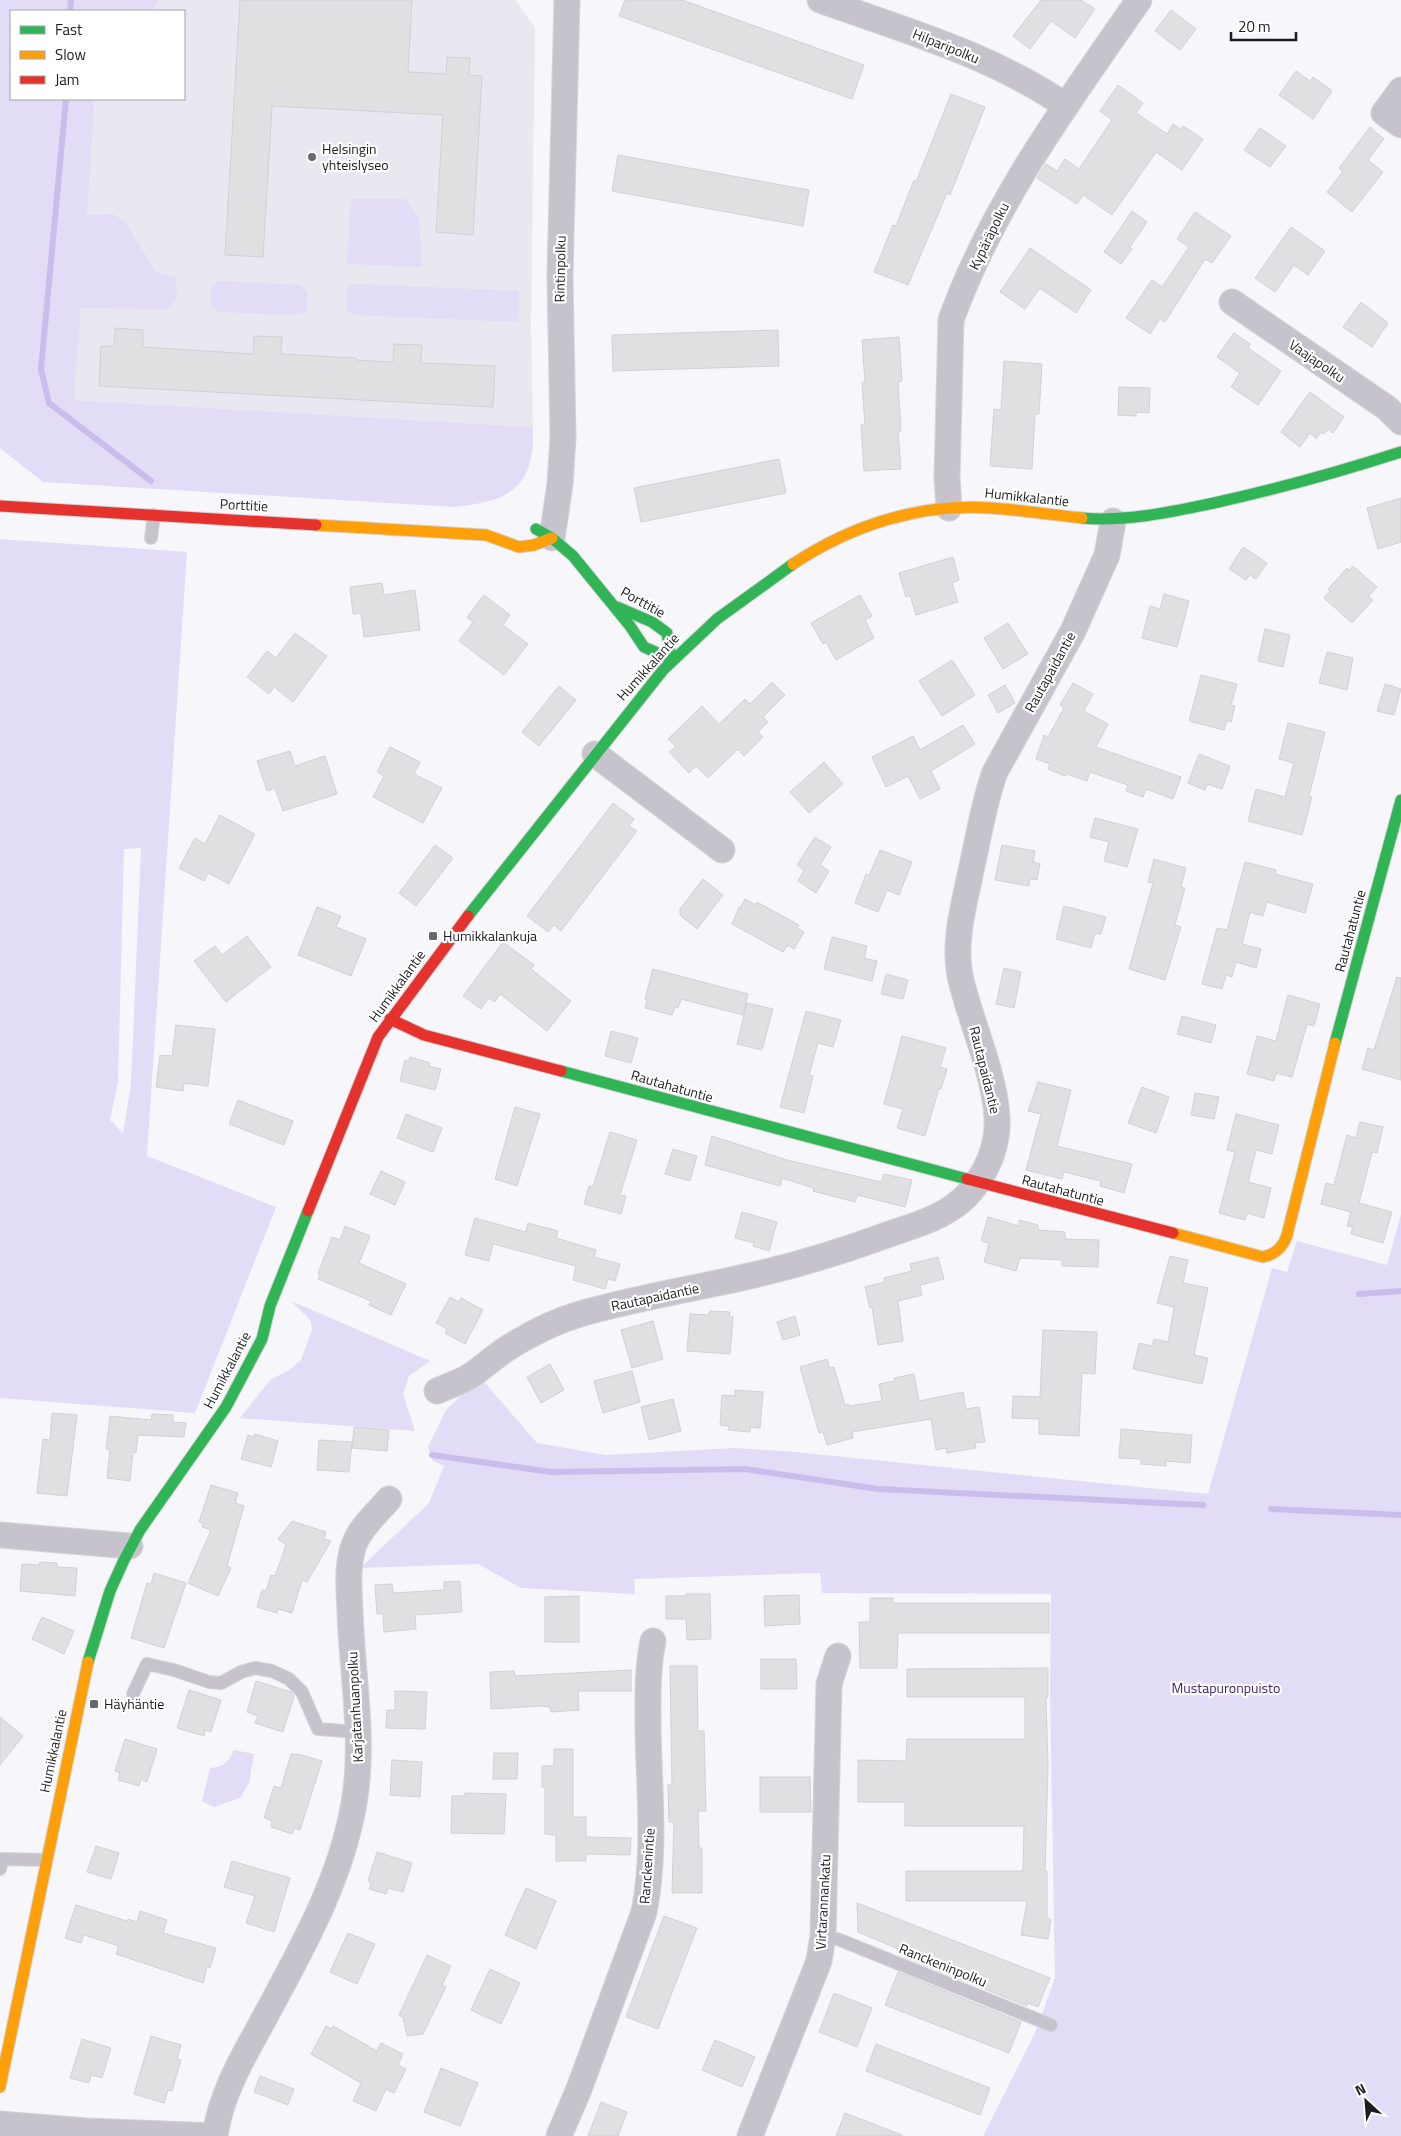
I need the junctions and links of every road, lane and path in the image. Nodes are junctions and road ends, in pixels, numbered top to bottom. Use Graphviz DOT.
graph roads {
  1 [pos="567,0"];
  2 [pos="820,0"];
  3 [pos="1139,0"];
  4 [pos="1401,90"];
  5 [pos="1066,106"];
  6 [pos="1401,125"];
  7 [pos="1232,302"];
  8 [pos="1401,422"];
  9 [pos="1401,452"];
  10 [pos="0,506"];
  11 [pos="948,508"];
  12 [pos="154,515"];
  13 [pos="1113,521"];
  14 [pos="507,529"];
  15 [pos="522,529"];
  16 [pos="486,535"];
  17 [pos="151,538"];
  18 [pos="552,538"];
  19 [pos="606,598"];
  20 [pos="671,660"];
  21 [pos="595,754"];
  22 [pos="1401,800"];
  23 [pos="722,850"];
  24 [pos="390,1019"];
  25 [pos="976,1182"];
  26 [pos="438,1391"];
  27 [pos="389,1499"];
  28 [pos="0,1535"];
  29 [pos="130,1546"];
  30 [pos="652,1641"];
  31 [pos="838,1656"];
  32 [pos="133,1694"];
  33 [pos="358,1732"];
  34 [pos="46,1860"];
  35 [pos="0,1869"];
  36 [pos="823,1936"];
  37 [pos="1051,2025"];
  38 [pos="0,2087"];
  39 [pos="0,2124"];
  40 [pos="215,2136"];
  41 [pos="559,2136"];
  42 [pos="750,2136"];
  1 -- 18 [label="street, Rintinpolku"];
  2 -- 5 [label="street, Hilparipolku"];
  3 -- 5 [label="street, Kypäräpolku"];
  4 -- 6 [label="street"];
  5 -- 11 [label="street, Kypäräpolku"];
  7 -- 8 [label="street, Vaajapolku"];
  9 -- 13 [label="street, Humikkalantie"];
  10 -- 12 [label="street, Porttitie"];
  11 -- 13 [label="street, Humikkalantie"];
  11 -- 20 [label="street, Humikkalantie"];
  12 -- 16 [label="street, Porttitie"];
  12 -- 17 [label="lane"];
  13 -- 25 [label="street, Rautapaidantie"];
  14 -- 16 [label="street, Porttitie"];
  15 -- 18 [label="street, Porttitie"];
  16 -- 18 [label="street, Porttitie"];
  18 -- 19 [label="street, Porttitie"];
  19 -- 20 [label="street, Porttitie"];
  19 -- 20 [label="street, Porttitie"];
  20 -- 21 [label="street, Humikkalantie"];
  21 -- 23 [label="street"];
  21 -- 24 [label="street, Humikkalantie"];
  22 -- 25 [label="street, Rautahatuntie"];
  24 -- 25 [label="street, Rautahatuntie"];
  24 -- 29 [label="street, Humikkalantie"];
  25 -- 26 [label="street, Rautapaidantie"];
  27 -- 33 [label="street, Karjatanhuanpolku"];
  28 -- 29 [label="street"];
  29 -- 34 [label="street, Humikkalantie"];
  30 -- 41 [label="street, Ranckenintie"];
  31 -- 36 [label="street, Virtarannankatu"];
  32 -- 33 [label="lane"];
  33 -- 40 [label="street, Karjatanhuanpolku"];
  34 -- 35 [label="lane"];
  34 -- 38 [label="street, Humikkalantie"];
  36 -- 37 [label="lane, Ranckeninpolku"];
  36 -- 42 [label="street, Virtarannankatu"];
  39 -- 40 [label="street"];
}
